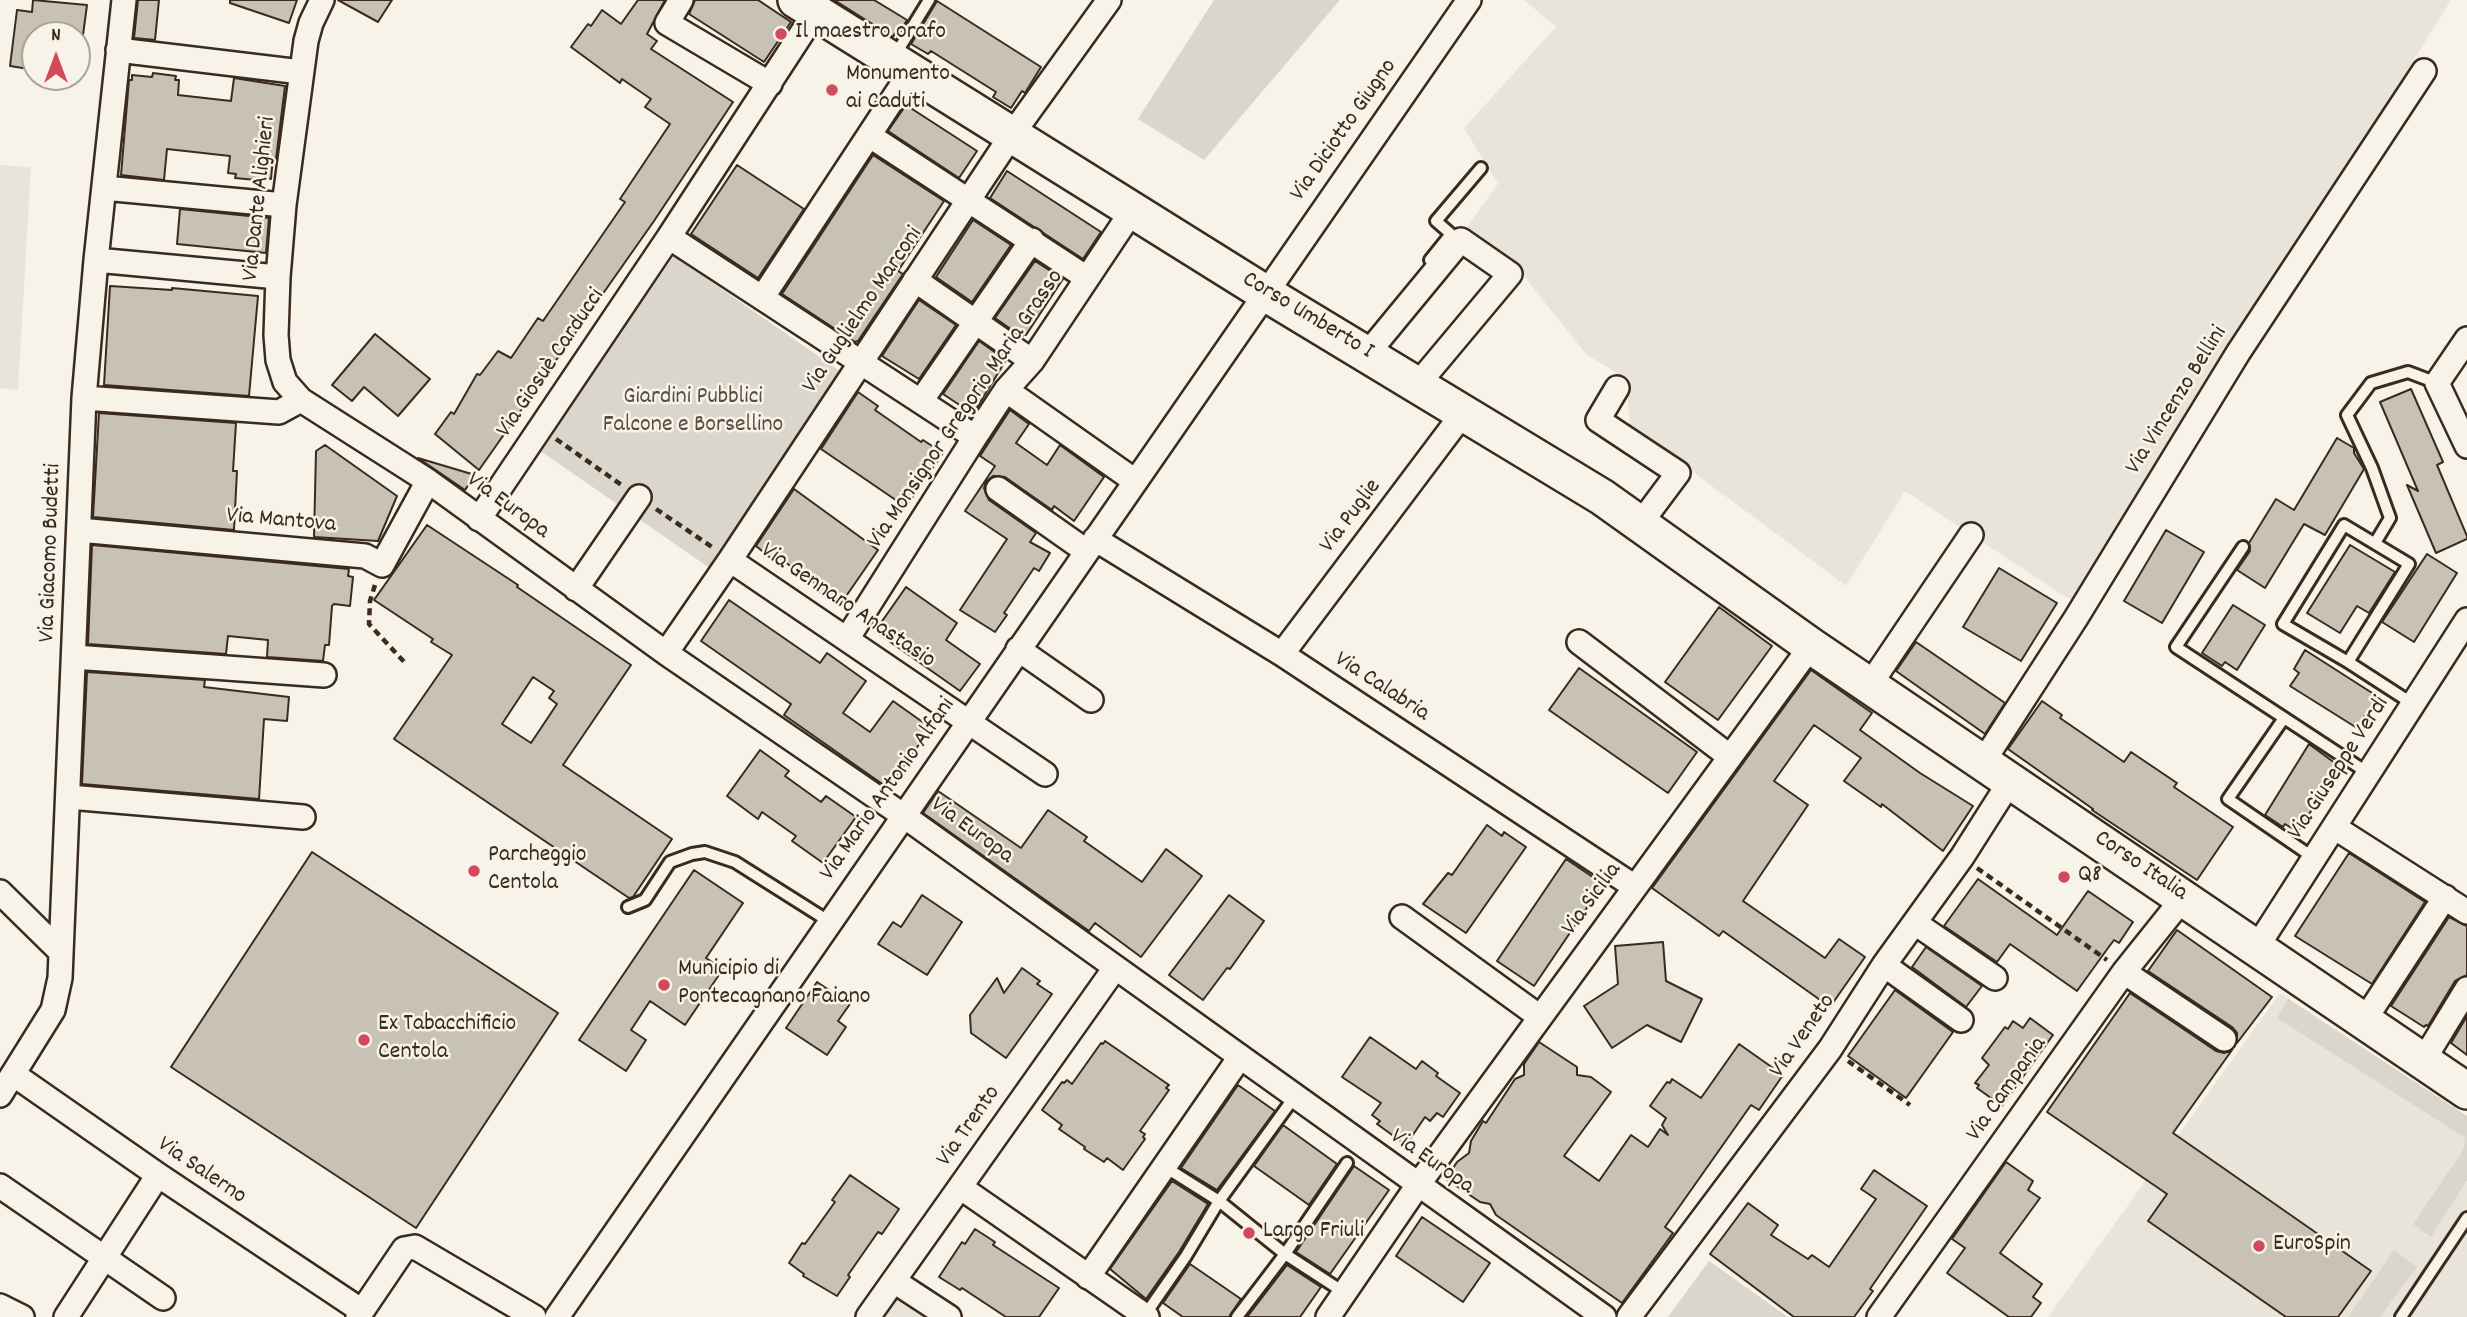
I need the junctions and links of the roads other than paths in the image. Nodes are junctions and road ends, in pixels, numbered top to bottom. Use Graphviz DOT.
graph roads {
  1 [pos="124,0"];
  2 [pos="322,0"];
  3 [pos="681,0"];
  4 [pos="929,0"];
  5 [pos="1109,0"];
  6 [pos="1469,0"];
  7 [pos="806,6"];
  8 [pos="118,50"];
  9 [pos="901,67"];
  10 [pos="2424,71"];
  11 [pos="301,72"];
  12 [pos="769,84"];
  13 [pos="870,136"];
  14 [pos="1012,136"];
  15 [pos="1481,168"];
  16 [pos="104,188"];
  17 [pos="969,200"];
  18 [pos="284,205"];
  19 [pos="1132,211"];
  20 [pos="669,237"];
  21 [pos="1032,240"];
  22 [pos="96,260"];
  23 [pos="278,276"];
  24 [pos="1087,278"];
  25 [pos="915,280"];
  26 [pos="1265,293"];
  27 [pos="1417,293"];
  28 [pos="762,298"];
  29 [pos="976,321"];
  30 [pos="2467,339"];
  31 [pos="1367,354"];
  32 [pos="1032,361"];
  33 [pos="862,362"];
  34 [pos="2437,383"];
  35 [pos="1418,384"];
  36 [pos="1617,388"];
  37 [pos="1006,390"];
  38 [pos="85,398"];
  39 [pos="301,400"];
  40 [pos="921,401"];
  41 [pos="1464,412"];
  42 [pos="975,437"];
  43 [pos="2467,446"];
  44 [pos="428,481"];
  45 [pos="1135,481"];
  46 [pos="998,489"];
  47 [pos="639,497"];
  48 [pos="479,519"];
  49 [pos="1640,524"];
  50 [pos="79,530"];
  51 [pos="1971,534"];
  52 [pos="2375,543"];
  53 [pos="1091,545"];
  54 [pos="2243,547"];
  55 [pos="730,560"];
  56 [pos="576,589"];
  57 [pos="2467,620"];
  58 [pos="848,639"];
  59 [pos="1579,642"];
  60 [pos="1811,646"];
  61 [pos="1018,649"];
  62 [pos="666,653"];
  63 [pos="1282,654"];
  64 [pos="74,657"];
  65 [pos="2348,662"];
  66 [pos="324,675"];
  67 [pos="1869,686"];
  68 [pos="1091,700"];
  69 [pos="2413,704"];
  70 [pos="2284,718"];
  71 [pos="969,722"];
  72 [pos="1729,756"];
  73 [pos="1997,771"];
  74 [pos="2368,773"];
  75 [pos="1045,774"];
  76 [pos="69,797"];
  77 [pos="904,816"];
  78 [pos="303,817"];
  79 [pos="2334,827"];
  80 [pos="2314,858"];
  81 [pos="1635,887"];
  82 [pos="0,892"];
  83 [pos="2184,897"];
  84 [pos="2445,897"];
  85 [pos="628,907"];
  86 [pos="2467,912"];
  87 [pos="1402,917"];
  88 [pos="830,922"];
  89 [pos="1915,923"];
  90 [pos="2256,947"];
  91 [pos="61,952"];
  92 [pos="1884,965"];
  93 [pos="1115,968"];
  94 [pos="2124,972"];
  95 [pos="1995,978"];
  96 [pos="2467,989"];
  97 [pos="1540,1017"];
  98 [pos="1961,1020"];
  99 [pos="2364,1021"];
  100 [pos="2224,1039"];
  101 [pos="1240,1057"];
  102 [pos="2423,1061"];
  103 [pos="13,1074"];
  104 [pos="2467,1091"];
  105 [pos="0,1095"];
  106 [pos="1295,1096"];
  107 [pos="1347,1163"];
  108 [pos="1165,1167"];
  109 [pos="158,1175"];
  110 [pos="1418,1185"];
  111 [pos="0,1186"];
  112 [pos="960,1187"];
  113 [pos="1219,1201"];
  114 [pos="2467,1218"];
  115 [pos="1285,1254"];
  116 [pos="105,1258"];
  117 [pos="1088,1277"];
  118 [pos="894,1281"];
  119 [pos="1345,1293"];
  120 [pos="163,1298"];
  121 [pos="0,1306"];
  122 [pos="360,1314"];
  123 [pos="1146,1316"];
  124 [pos="22,1317"];
  125 [pos="66,1317"];
  126 [pos="534,1317"];
  127 [pos="557,1317"];
  128 [pos="868,1317"];
  129 [pos="949,1317"];
  130 [pos="1237,1317"];
  131 [pos="1328,1317"];
  132 [pos="1604,1317"];
  133 [pos="1629,1317"];
  134 [pos="1879,1317"];
  135 [pos="2401,1317"];
  1 -- 8 [label="street, Via Giacomo Budetti"];
  2 -- 11 [label="street, Via Dante Alighieri"];
  3 -- 12 [label="street"];
  4 -- 9 [label="lane"];
  5 -- 14 [label="street, Via Guglielmo Marconi"];
  6 -- 26 [label="street, Via Diciotto Giugno"];
  7 -- 9 [label="main road, Corso Umberto I"];
  7 -- 12 [label="street, Via Giosuè Carducci"];
  8 -- 11 [label="street"];
  8 -- 16 [label="street, Via Giacomo Budetti"];
  9 -- 13 [label="street"];
  9 -- 14 [label="main road, Corso Umberto I"];
  10 -- 73 [label="street, Via Vincenzo Bellini"];
  11 -- 18 [label="street, Via Dante Alighieri"];
  12 -- 20 [label="street, Via Giosuè Carducci"];
  13 -- 17 [label="street"];
  13 -- 28 [label="street"];
  14 -- 17 [label="street, Via Guglielmo Marconi"];
  14 -- 19 [label="main road, Corso Umberto I"];
  15 -- 27 [label="lane"];
  16 -- 18 [label="street"];
  16 -- 22 [label="street, Via Giacomo Budetti"];
  17 -- 21 [label="street"];
  17 -- 25 [label="street, Via Guglielmo Marconi"];
  18 -- 23 [label="street, Via Dante Alighieri"];
  19 -- 24 [label="street, Via Monsignor Gregorio Maria Grasso"];
  19 -- 26 [label="main road, Corso Umberto I"];
  20 -- 28 [label="street"];
  20 -- 48 [label="street, Via Giosuè Carducci"];
  21 -- 24 [label="street"];
  21 -- 29 [label="street"];
  22 -- 23 [label="street"];
  22 -- 38 [label="street, Via Giacomo Budetti"];
  23 -- 39 [label="street, Via Dante Alighieri"];
  24 -- 32 [label="street, Via Monsignor Gregorio Maria Grasso"];
  25 -- 29 [label="street"];
  25 -- 33 [label="street, Via Guglielmo Marconi"];
  26 -- 31 [label="main road, Corso Umberto I"];
  26 -- 45 [label="street, Via Mario Antonio Alfani"];
  27 -- 31 [label="street"];
  27 -- 35 [label="street"];
  28 -- 33 [label="street"];
  29 -- 32 [label="street"];
  29 -- 40 [label="street"];
  30 -- 34 [label="street"];
  31 -- 35 [label="main road, Corso Umberto I"];
  32 -- 37 [label="street, Via Monsignor Gregorio Maria Grasso"];
  33 -- 40 [label="street"];
  33 -- 55 [label="street, Via Guglielmo Marconi"];
  34 -- 43 [label="street"];
  34 -- 52 [label="lane"];
  35 -- 41 [label="main road, Corso Umberto I"];
  36 -- 49 [label="street"];
  37 -- 42 [label="street, Via Monsignor Gregorio Maria Grasso"];
  37 -- 45 [label="street"];
  38 -- 39 [label="street"];
  38 -- 50 [label="street, Via Giacomo Budetti"];
  39 -- 44 [label="street, Via Europa"];
  40 -- 42 [label="street"];
  41 -- 49 [label="main road, Corso Umberto I"];
  41 -- 63 [label="street, Via Puglie"];
  42 -- 58 [label="street, Via Monsignor Gregorio Maria Grasso"];
  44 -- 48 [label="street, Via Europa"];
  44 -- 50 [label="street, Via Mantova"];
  45 -- 53 [label="street, Via Mario Antonio Alfani"];
  46 -- 53 [label="street, Via Calabria"];
  47 -- 56 [label="street"];
  48 -- 56 [label="street, Via Europa"];
  49 -- 60 [label="main road, Corso Umberto I"];
  50 -- 64 [label="street, Via Giacomo Budetti"];
  51 -- 67 [label="street"];
  52 -- 65 [label="lane"];
  52 -- 65 [label="lane"];
  53 -- 61 [label="street, Via Mario Antonio Alfani"];
  53 -- 63 [label="street, Via Calabria"];
  54 -- 70 [label="lane"];
  55 -- 58 [label="street, Via Gennaro Anastasio"];
  55 -- 62 [label="street, Via Guglielmo Marconi"];
  56 -- 62 [label="street, Via Europa"];
  57 -- 69 [label="street, Via Giuseppe Verdi"];
  58 -- 71 [label="street, Via Gennaro Anastasio"];
  59 -- 72 [label="street"];
  60 -- 67 [label="main road, Corso Italia"];
  60 -- 72 [label="street, Via Sicilia"];
  61 -- 68 [label="street"];
  61 -- 71 [label="street, Via Mario Antonio Alfani"];
  62 -- 77 [label="street, Via Europa"];
  63 -- 81 [label="street, Via Calabria"];
  64 -- 66 [label="street"];
  64 -- 76 [label="street, Via Giacomo Budetti"];
  65 -- 69 [label="lane"];
  67 -- 73 [label="main road, Corso Italia"];
  69 -- 74 [label="street, Via Giuseppe Verdi"];
  70 -- 74 [label="lane"];
  70 -- 80 [label="lane"];
  71 -- 75 [label="street, Via Gennaro Anastasio"];
  71 -- 77 [label="street, Via Mario Antonio Alfani"];
  72 -- 81 [label="street, Via Sicilia"];
  73 -- 83 [label="main road, Corso Italia"];
  73 -- 89 [label="street, Via Veneto"];
  74 -- 79 [label="street, Via Giuseppe Verdi"];
  76 -- 78 [label="street"];
  76 -- 91 [label="street, Via Giacomo Budetti"];
  77 -- 88 [label="street, Via Mario Antonio Alfani"];
  77 -- 93 [label="street, Via Europa"];
  79 -- 80 [label="street, Via Giuseppe Verdi"];
  79 -- 84 [label="street"];
  80 -- 90 [label="street, Via Giuseppe Verdi"];
  81 -- 97 [label="street, Via Sicilia"];
  82 -- 91 [label="street"];
  83 -- 90 [label="main road, Corso Italia"];
  83 -- 94 [label="street, Via Campania"];
  84 -- 86 [label="street"];
  84 -- 99 [label="street"];
  85 -- 88 [label="lane"];
  87 -- 97 [label="street"];
  88 -- 127 [label="street, Via Mario Antonio Alfani"];
  89 -- 92 [label="street, Via Veneto"];
  89 -- 95 [label="street"];
  90 -- 99 [label="main road, Corso Italia"];
  91 -- 103 [label="street, Via Giacomo Budetti"];
  92 -- 98 [label="street"];
  92 -- 133 [label="street, Via Veneto"];
  93 -- 101 [label="street, Via Europa"];
  93 -- 112 [label="street, Via Trento"];
  94 -- 100 [label="street"];
  94 -- 134 [label="street, Via Campania"];
  96 -- 102 [label="street"];
  97 -- 110 [label="street, Via Sicilia"];
  99 -- 102 [label="main road, Corso Italia"];
  101 -- 106 [label="street, Via Europa"];
  101 -- 108 [label="street"];
  102 -- 104 [label="main road, Corso Italia"];
  103 -- 105 [label="street, Via Giacomo Budetti"];
  103 -- 109 [label="street, Via Salerno"];
  106 -- 110 [label="street, Via Europa"];
  106 -- 113 [label="lane"];
  107 -- 115 [label="lane"];
  108 -- 113 [label="lane"];
  108 -- 117 [label="street"];
  109 -- 116 [label="street"];
  109 -- 122 [label="street, Via Salerno"];
  110 -- 119 [label="street, Via Sicilia"];
  110 -- 132 [label="street, Via Europa"];
  111 -- 116 [label="street"];
  112 -- 117 [label="street"];
  112 -- 118 [label="street, Via Trento"];
  113 -- 115 [label="lane"];
  113 -- 123 [label="lane"];
  114 -- 135 [label="lane"];
  115 -- 119 [label="lane"];
  115 -- 130 [label="lane"];
  116 -- 120 [label="street"];
  116 -- 125 [label="street"];
  117 -- 123 [label="street"];
  118 -- 128 [label="street, Via Trento"];
  118 -- 129 [label="street"];
  119 -- 131 [label="street, Via Sicilia"];
  121 -- 124 [label="street"];
  122 -- 126 [label="street, Via Salerno"];
}
